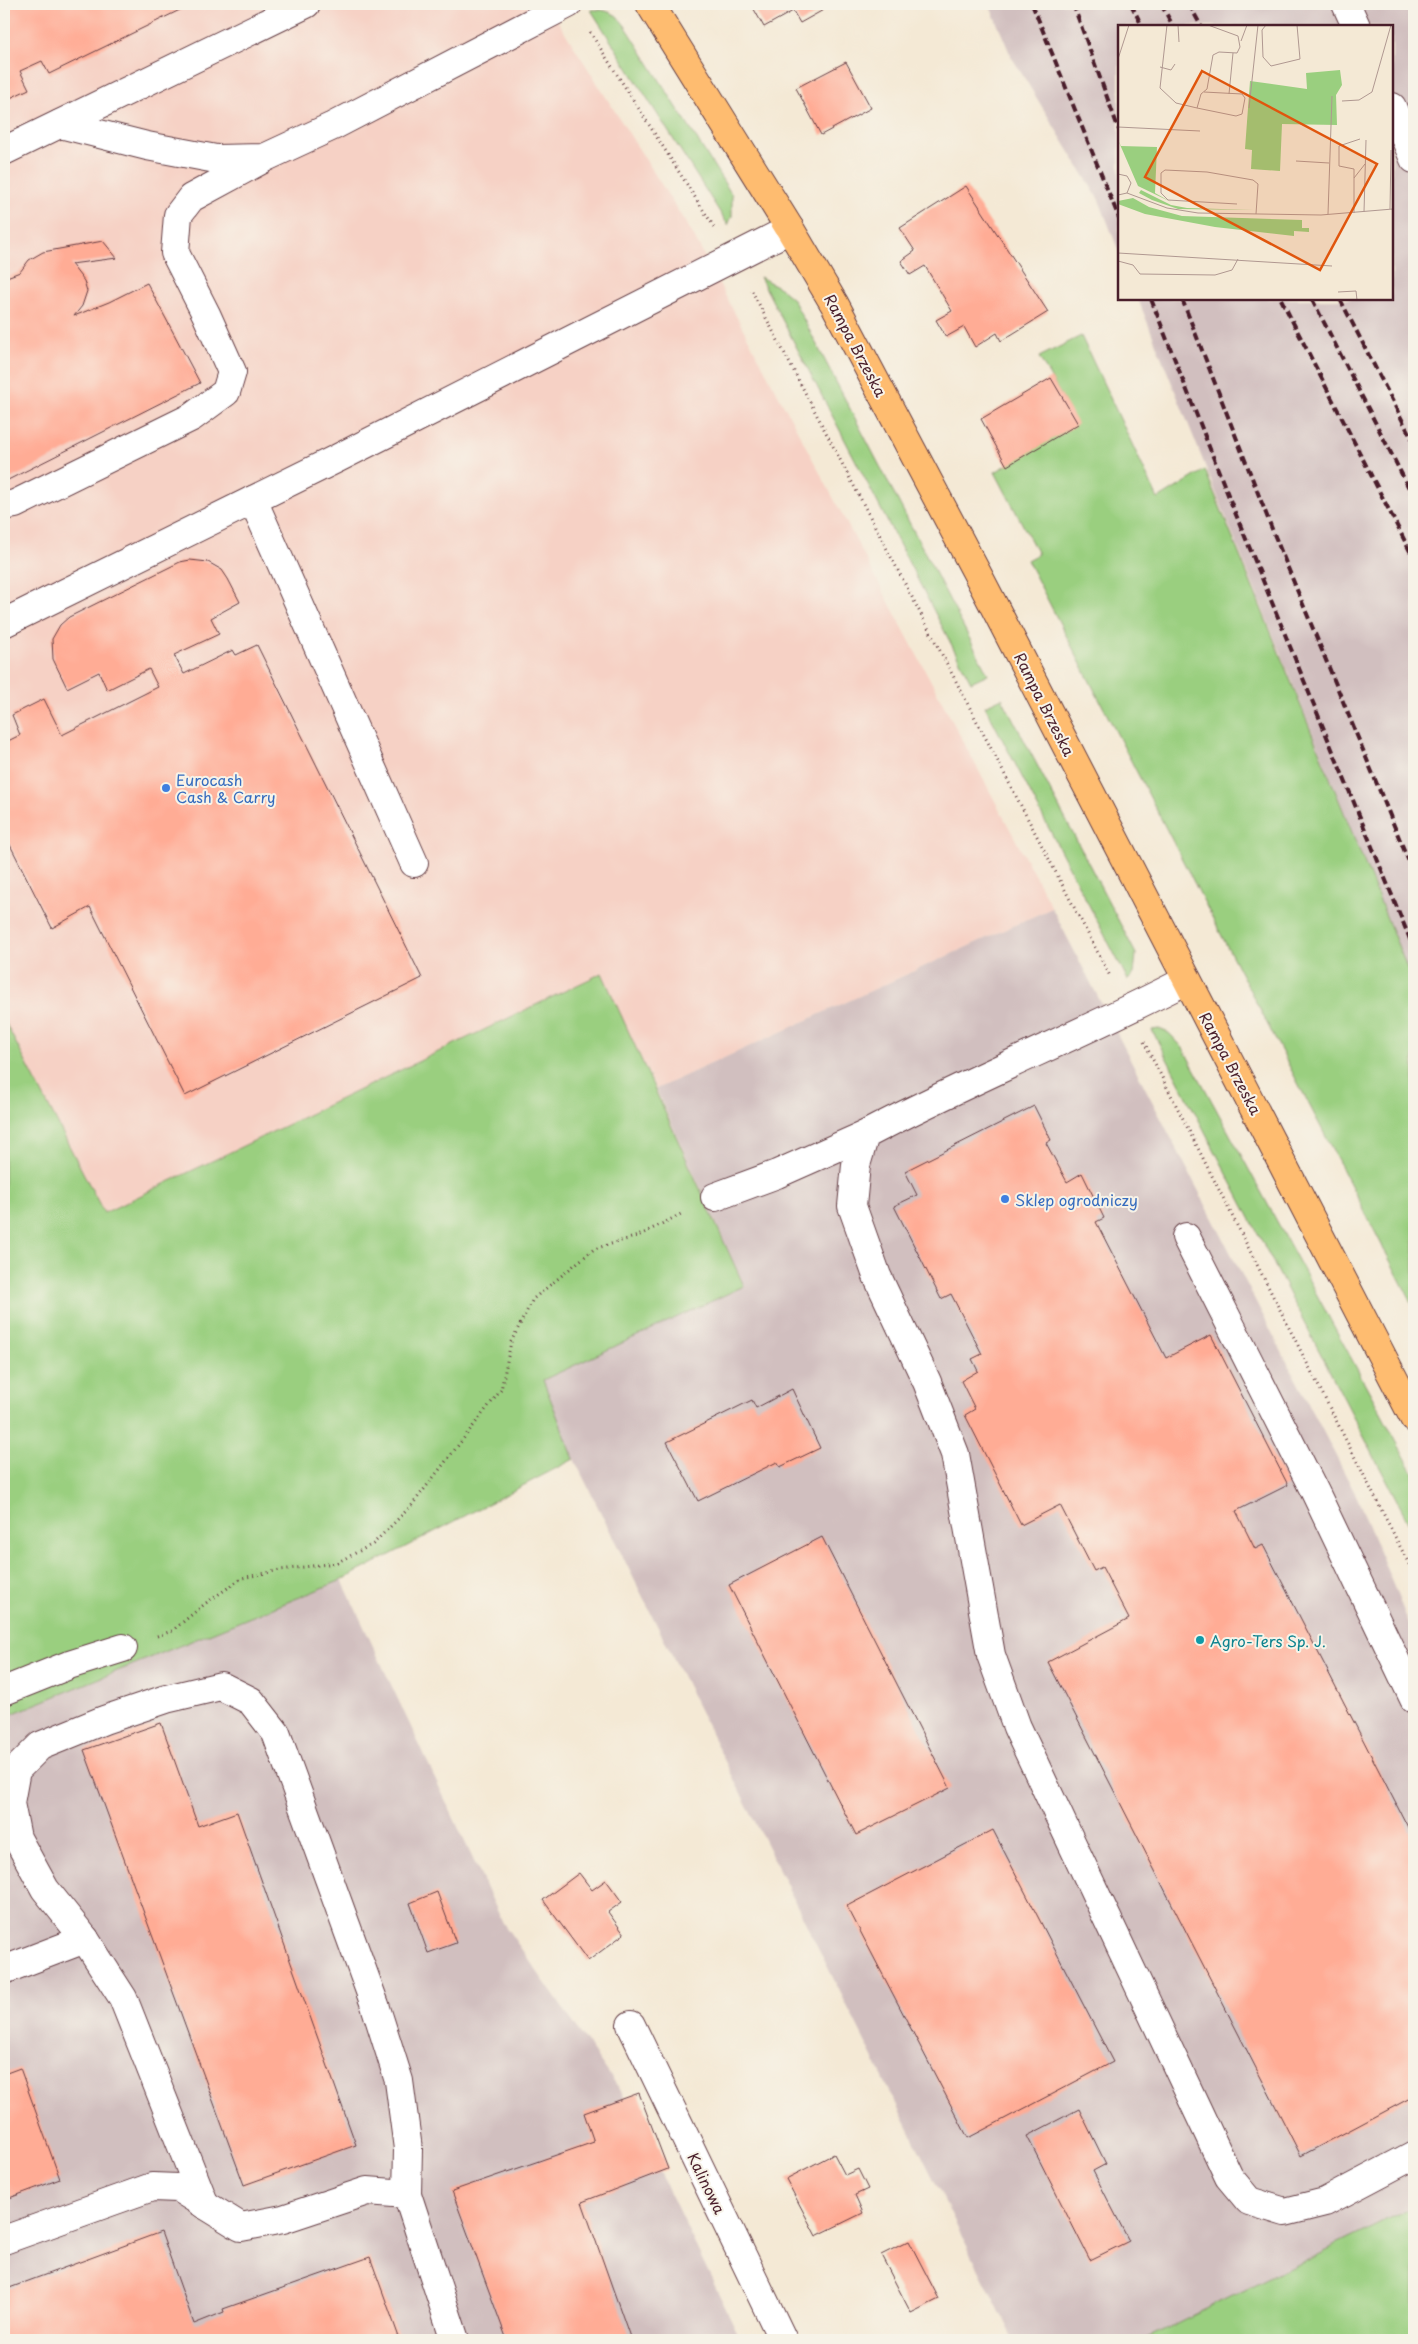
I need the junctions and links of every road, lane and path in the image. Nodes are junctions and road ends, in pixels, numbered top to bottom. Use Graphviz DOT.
graph roads {
  1 [pos="306,4"];
  2 [pos="568,4"];
  3 [pos="650,4"];
  4 [pos="1346,4"];
  5 [pos="1356,25"];
  6 [pos="587,28"];
  7 [pos="1393,109"];
  8 [pos="60,124"];
  9 [pos="4,151"];
  10 [pos="264,158"];
  11 [pos="1414,159"];
  12 [pos="790,229"];
  13 [pos="733,257"];
  14 [pos="253,500"];
  15 [pos="4,506"];
  16 [pos="4,623"];
  17 [pos="414,863"];
  18 [pos="1187,980"];
  19 [pos="1128,1010"];
  20 [pos="865,1135"];
  21 [pos="715,1196"];
  22 [pos="1186,1237"];
  23 [pos="1414,1418"];
  24 [pos="1414,1574"];
  25 [pos="123,1648"];
  26 [pos="4,1691"];
  27 [pos="1414,1699"];
  28 [pos="85,1939"];
  29 [pos="4,1970"];
  30 [pos="630,2025"];
  31 [pos="1414,2155"];
  32 [pos="407,2194"];
  33 [pos="205,2205"];
  34 [pos="4,2240"];
  35 [pos="455,2340"];
  36 [pos="783,2340"];
  1 -- 8 [label="street"];
  2 -- 10 [label="street"];
  3 -- 12 [label="highway, Rampa Brzeska"];
  4 -- 5 [label="street"];
  6 -- 13 [label="path"];
  7 -- 11 [label="street"];
  8 -- 9 [label="street"];
  8 -- 10 [label="street"];
  10 -- 15 [label="street"];
  12 -- 13 [label="street"];
  12 -- 18 [label="highway, Rampa Brzeska"];
  13 -- 14 [label="street"];
  13 -- 19 [label="path"];
  14 -- 16 [label="street"];
  14 -- 17 [label="street"];
  18 -- 19 [label="street"];
  18 -- 23 [label="highway, Rampa Brzeska"];
  19 -- 20 [label="street"];
  19 -- 24 [label="path"];
  20 -- 21 [label="street"];
  20 -- 31 [label="street"];
  21 -- 25 [label="path"];
  22 -- 27 [label="street"];
  25 -- 26 [label="street"];
  28 -- 29 [label="street"];
  28 -- 32 [label="street"];
  28 -- 33 [label="street"];
  30 -- 36 [label="street, Kalinowa"];
  32 -- 33 [label="street"];
  32 -- 35 [label="street"];
  33 -- 34 [label="street"];
}
